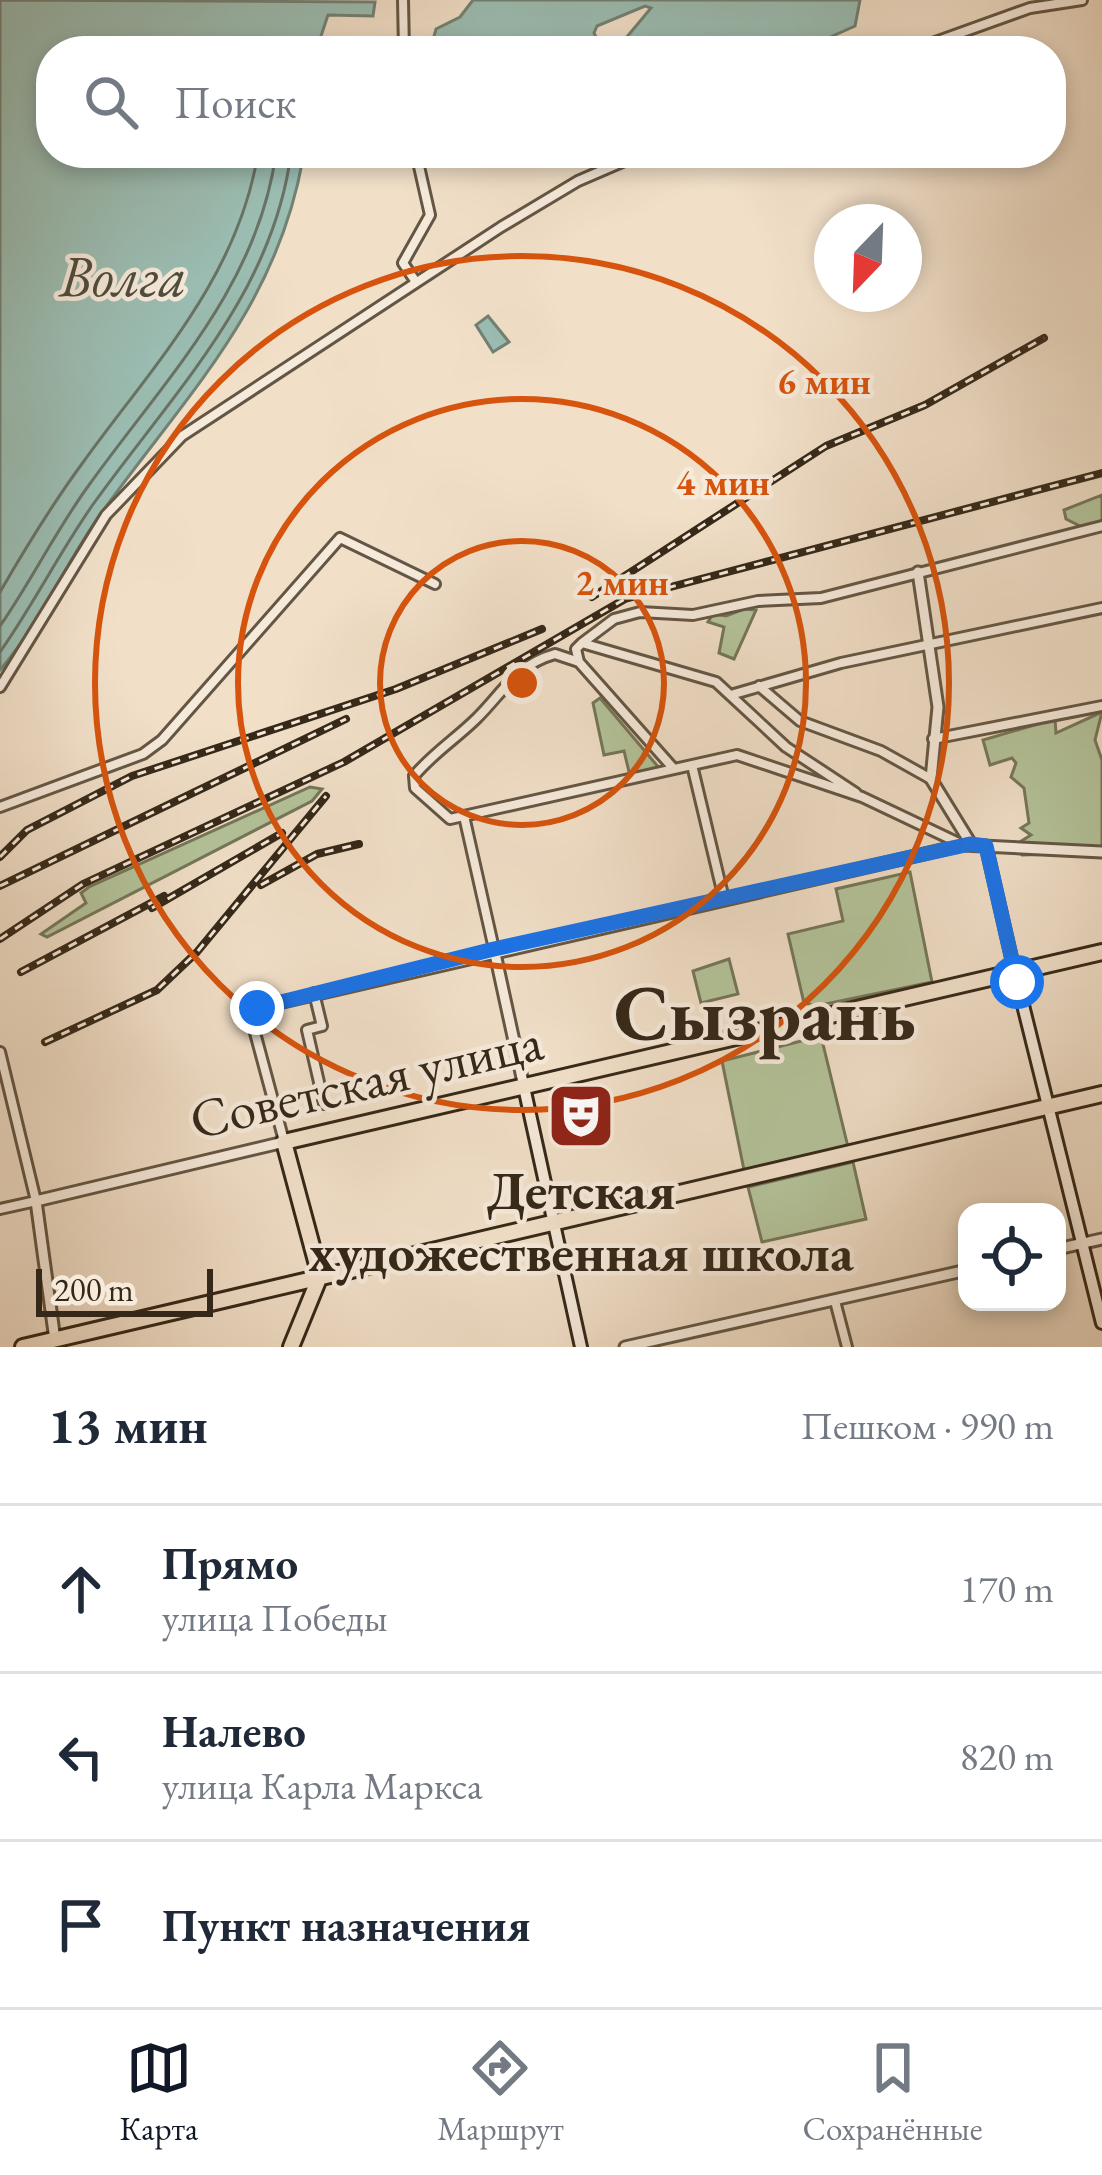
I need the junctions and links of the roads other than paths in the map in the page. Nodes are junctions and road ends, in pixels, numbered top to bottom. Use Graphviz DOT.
graph roads {
  1 [pos="403,0"];
  2 [pos="1082,0"];
  3 [pos="1029,4"];
  4 [pos="404,36"];
  5 [pos="948,36"];
  6 [pos="419,168"];
  7 [pos="608,168"];
  8 [pos="416,282"];
  9 [pos="1102,526"];
  10 [pos="918,572"];
  11 [pos="436,584"];
  12 [pos="1102,608"];
  13 [pos="932,643"];
  14 [pos="579,646"];
  15 [pos="579,662"];
  16 [pos="758,685"];
  17 [pos="0,687"];
  18 [pos="734,694"];
  19 [pos="1102,706"];
  20 [pos="933,739"];
  21 [pos="692,765"];
  22 [pos="674,769"];
  23 [pos="931,779"];
  24 [pos="862,797"];
  25 [pos="0,807"];
  26 [pos="464,816"];
  27 [pos="967,845"];
  28 [pos="986,846"];
  29 [pos="1102,852"];
  30 [pos="724,899"];
  31 [pos="494,949"];
  32 [pos="1102,952"];
  33 [pos="1015,973"];
  34 [pos="314,993"];
  35 [pos="257,1008"];
  36 [pos="0,1052"];
  37 [pos="524,1087"];
  38 [pos="1102,1094"];
  39 [pos="324,1104"];
  40 [pos="1046,1108"];
  41 [pos="284,1142"];
  42 [pos="36,1201"];
  43 [pos="0,1209"];
  44 [pos="554,1221"];
  45 [pos="1102,1239"];
  46 [pos="1081,1243"];
  47 [pos="1066,1247"];
  48 [pos="958,1272"];
  49 [pos="320,1276"];
  50 [pos="836,1301"];
  51 [pos="1102,1323"];
  52 [pos="55,1344"];
  53 [pos="23,1347"];
  54 [pos="291,1347"];
  55 [pos="581,1347"];
  56 [pos="625,1347"];
  57 [pos="847,1347"];
  1 -- 4 [label="street"];
  2 -- 3 [label="street"];
  3 -- 5 [label="street"];
  6 -- 8 [label="street"];
  7 -- 8 [label="street"];
  8 -- 17 [label="street"];
  9 -- 10 [label="street"];
  10 -- 13 [label="street"];
  10 -- 14 [label="street"];
  11 -- 25 [label="street"];
  12 -- 13 [label="street"];
  13 -- 16 [label="street"];
  13 -- 20 [label="street"];
  14 -- 15 [label="street"];
  14 -- 18 [label="street"];
  15 -- 22 [label="street"];
  15 -- 26 [label="street"];
  16 -- 18 [label="street"];
  16 -- 23 [label="street"];
  18 -- 24 [label="street"];
  19 -- 20 [label="street"];
  20 -- 23 [label="street"];
  21 -- 22 [label="street"];
  21 -- 24 [label="street"];
  21 -- 30 [label="street"];
  22 -- 26 [label="street"];
  23 -- 27 [label="street"];
  24 -- 27 [label="street"];
  26 -- 31 [label="street"];
  27 -- 28 [label="street"];
  27 -- 30 [label="street"];
  28 -- 29 [label="street"];
  28 -- 33 [label="street"];
  30 -- 31 [label="street"];
  31 -- 34 [label="street"];
  31 -- 37 [label="street"];
  32 -- 33 [label="main road, Советская улица"];
  33 -- 37 [label="main road, Советская улица"];
  33 -- 40 [label="main road"];
  34 -- 35 [label="street"];
  34 -- 39 [label="street"];
  35 -- 41 [label="street"];
  36 -- 42 [label="street"];
  37 -- 41 [label="main road, Советская улица"];
  37 -- 44 [label="main road"];
  38 -- 40 [label="main road"];
  40 -- 44 [label="main road"];
  40 -- 46 [label="main road"];
  41 -- 42 [label="street, Советская улица"];
  41 -- 49 [label="main road"];
  42 -- 43 [label="street, Советская улица"];
  42 -- 52 [label="street"];
  44 -- 49 [label="main road"];
  44 -- 55 [label="main road"];
  45 -- 46 [label="street"];
  46 -- 47 [label="street"];
  46 -- 51 [label="main road"];
  48 -- 50 [label="street"];
  49 -- 52 [label="main road"];
  49 -- 54 [label="main road"];
  50 -- 56 [label="street"];
  50 -- 57 [label="street"];
  52 -- 53 [label="main road"];
}
